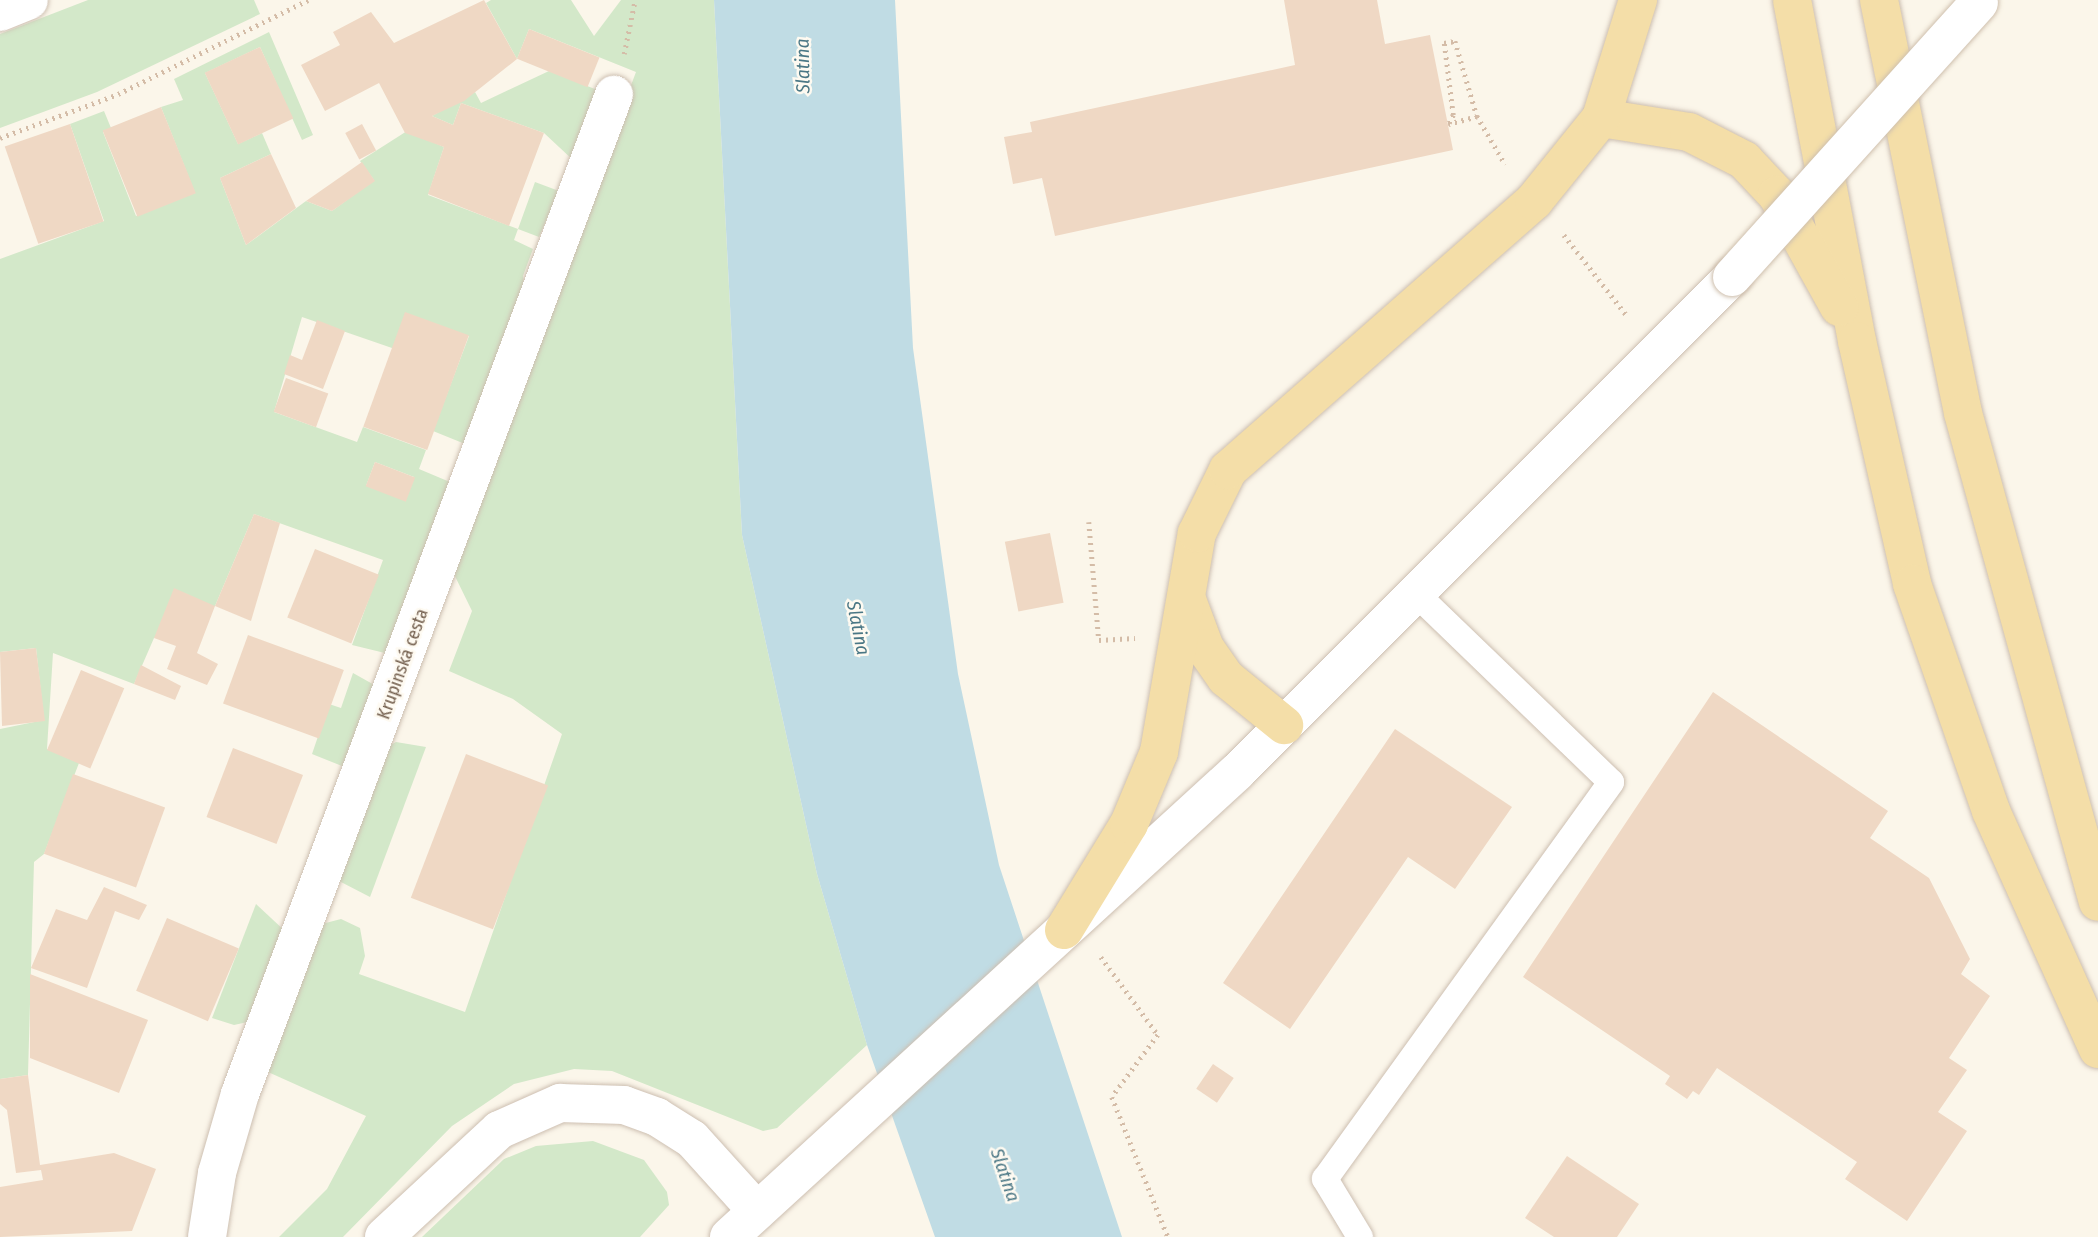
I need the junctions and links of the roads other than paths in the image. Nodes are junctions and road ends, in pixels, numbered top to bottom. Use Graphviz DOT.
graph roads {
  1 [pos="29,0"];
  2 [pos="1638,0"];
  3 [pos="1792,0"];
  4 [pos="1878,0"];
  5 [pos="1981,2"];
  6 [pos="0,12"];
  7 [pos="614,95"];
  8 [pos="1601,118"];
  9 [pos="1857,341"];
  10 [pos="1184,591"];
  11 [pos="1416,594"];
  12 [pos="1284,725"];
  13 [pos="2077,831"];
  14 [pos="2098,871"];
  15 [pos="2098,902"];
  16 [pos="1064,930"];
  17 [pos="2098,1049"];
  18 [pos="759,1224"];
  19 [pos="207,1237"];
  20 [pos="384,1237"];
  21 [pos="729,1237"];
  22 [pos="1360,1237"];
  1 -- 6 [label="street"];
  2 -- 8 [label="main road"];
  3 -- 9 [label="main road"];
  4 -- 13 [label="main road"];
  5 -- 11 [label="street, bridge"];
  7 -- 19 [label="street, Krupinská cesta"];
  8 -- 9 [label="main road"];
  8 -- 10 [label="main road"];
  9 -- 17 [label="main road"];
  10 -- 12 [label="main road"];
  10 -- 16 [label="main road"];
  11 -- 12 [label="street"];
  11 -- 22 [label="lane"];
  12 -- 16 [label="street"];
  13 -- 14 [label="main road"];
  13 -- 15 [label="main road"];
  16 -- 18 [label="street"];
  18 -- 20 [label="street"];
  18 -- 21 [label="street"];
}
